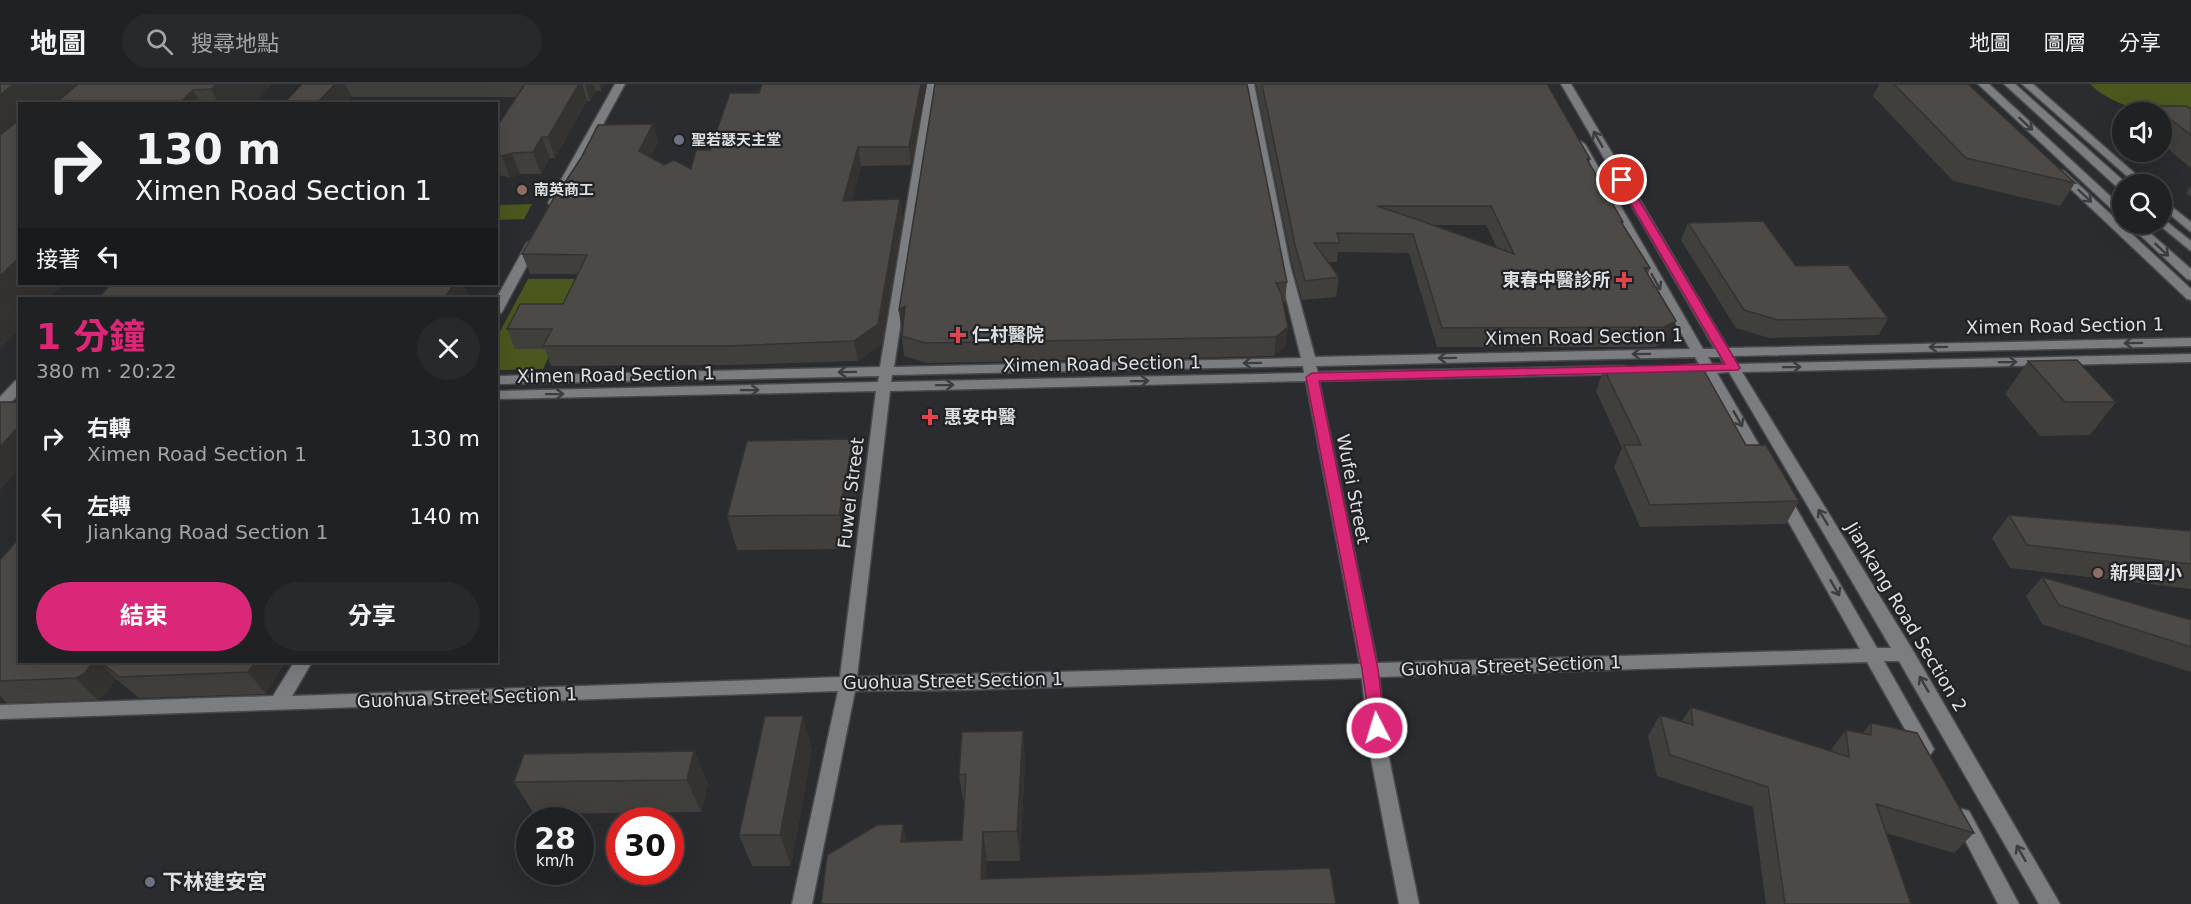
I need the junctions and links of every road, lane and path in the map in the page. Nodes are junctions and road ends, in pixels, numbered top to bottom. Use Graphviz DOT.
graph roads {
  1 [pos="620,84"];
  2 [pos="932,84"];
  3 [pos="1249,84"];
  4 [pos="1566,84"];
  5 [pos="2009,84"];
  6 [pos="2027,84"];
  7 [pos="1979,88"];
  8 [pos="1573,133"];
  9 [pos="2130,174"];
  10 [pos="2112,177"];
  11 [pos="2112,204"];
  12 [pos="2172,211"];
  13 [pos="2191,228"];
  14 [pos="2172,230"];
  15 [pos="2145,234"];
  16 [pos="2191,247"];
  17 [pos="2191,276"];
  18 [pos="2191,296"];
  19 [pos="498,308"];
  20 [pos="2191,342"];
  21 [pos="1700,352"];
  22 [pos="1725,352"];
  23 [pos="2191,358"];
  24 [pos="1309,362"];
  25 [pos="1708,368"];
  26 [pos="1734,368"];
  27 [pos="1672,369"];
  28 [pos="1638,370"];
  29 [pos="886,371"];
  30 [pos="1312,377"];
  31 [pos="498,380"];
  32 [pos="884,387"];
  33 [pos="13,389"];
  34 [pos="498,396"];
  35 [pos="0,406"];
  36 [pos="18,406"];
  37 [pos="1906,654"];
  38 [pos="1872,655"];
  39 [pos="302,663"];
  40 [pos="1370,669"];
  41 [pos="848,683"];
  42 [pos="278,704"];
  43 [pos="0,712"];
  44 [pos="1931,761"];
  45 [pos="1954,802"];
  46 [pos="802,904"];
  47 [pos="1409,904"];
  48 [pos="2009,904"];
  49 [pos="2050,904"];
  1 -- 19 [label="street"];
  2 -- 29 [label="street, Fuwei Street"];
  3 -- 24 [label="street, Wufei Street"];
  22 -- 4 [label="street, Jiankang Road Section 2, one-way"];
  5 -- 10 [label="street"];
  6 -- 9 [label="street"];
  7 -- 11 [label="street, one-way"];
  7 -- 18 [label="street, one-way"];
  8 -- 21 [label="street, one-way"];
  12 -- 13 [label="street"];
  14 -- 16 [label="street"];
  15 -- 17 [label="street, one-way"];
  20 -- 22 [label="street, Ximen Road Section 1, one-way"];
  21 -- 22 [label="street, Ximen Road Section 1"];
  21 -- 24 [label="street, Ximen Road Section 1, one-way"];
  21 -- 25 [label="street"];
  22 -- 26 [label="street, Jiankang Road Section 2"];
  26 -- 23 [label="street, Ximen Road Section 1, one-way"];
  24 -- 29 [label="street, Ximen Road Section 1, one-way"];
  24 -- 30 [label="street, Wufei Street"];
  25 -- 26 [label="street, Ximen Road Section 1"];
  25 -- 27 [label="street, Ximen Road Section 1"];
  25 -- 38 [label="street, one-way"];
  37 -- 26 [label="street, Jiankang Road Section 2, one-way"];
  28 -- 30 [label="street, Ximen Road Section 1"];
  29 -- 31 [label="street, Ximen Road Section 1, one-way"];
  29 -- 32 [label="street, Fuwei Street"];
  32 -- 30 [label="street, Ximen Road Section 1, one-way"];
  30 -- 40 [label="street, Wufei Street"];
  34 -- 32 [label="street, Ximen Road Section 1, one-way"];
  32 -- 41 [label="street, Fuwei Street"];
  33 -- 35 [label="street"];
  35 -- 36 [label="street"];
  37 -- 38 [label="street, Guohua Street Section 1"];
  49 -- 37 [label="street, Jiankang Road Section 2, one-way"];
  38 -- 40 [label="street, Guohua Street Section 1"];
  38 -- 44 [label="street"];
  39 -- 42 [label="street"];
  40 -- 41 [label="street, Guohua Street Section 1"];
  40 -- 47 [label="street, Wufei Street"];
  41 -- 42 [label="street, Guohua Street Section 1"];
  41 -- 46 [label="street, Fuwei Street"];
  42 -- 43 [label="street, Guohua Street Section 1"];
  45 -- 48 [label="street"];
}
